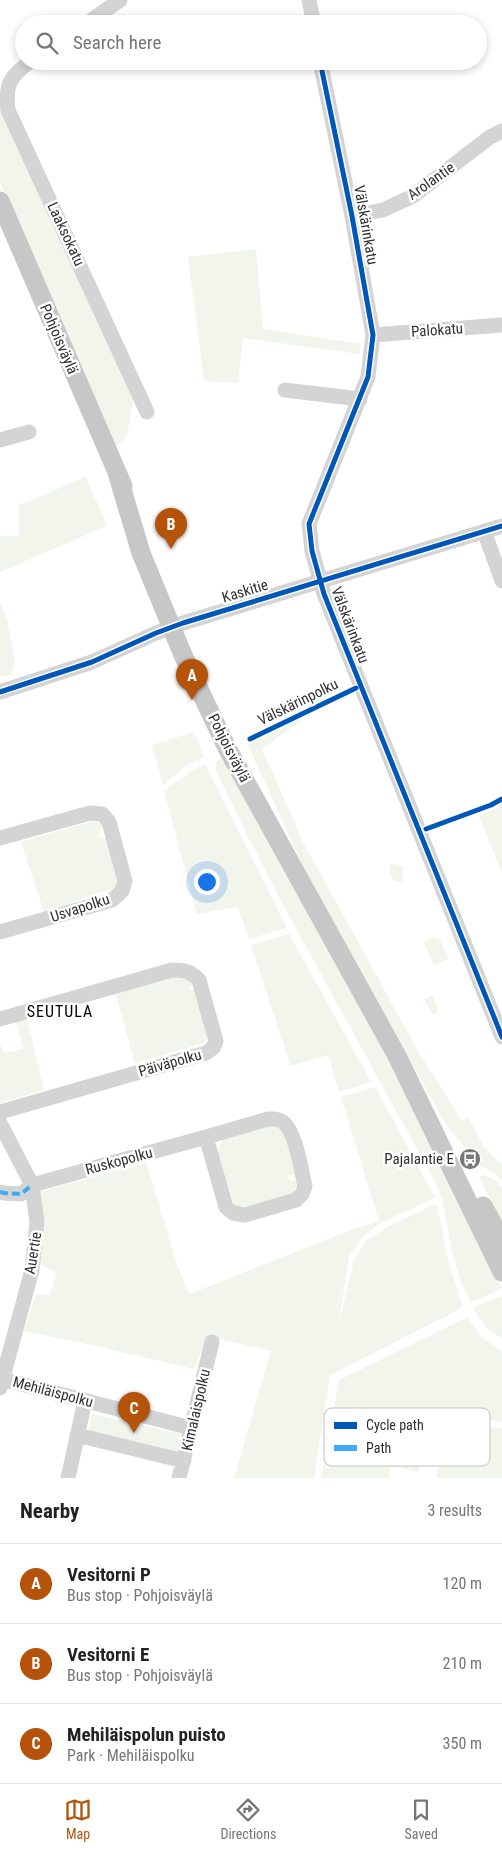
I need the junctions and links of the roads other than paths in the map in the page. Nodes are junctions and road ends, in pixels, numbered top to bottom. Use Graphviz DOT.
graph roads {
  1 [pos="120,0"];
  2 [pos="309,0"];
  3 [pos="99,15"];
  4 [pos="312,15"];
  5 [pos="19,70"];
  6 [pos="322,70"];
  7 [pos="502,130"];
  8 [pos="0,201"];
  9 [pos="352,216"];
  10 [pos="502,325"];
  11 [pos="373,335"];
  12 [pos="285,390"];
  13 [pos="360,399"];
  14 [pos="147,412"];
  15 [pos="29,432"];
  16 [pos="0,440"];
  17 [pos="502,526"];
  18 [pos="484,532"];
  19 [pos="320,581"];
  20 [pos="502,581"];
  21 [pos="178,625"];
  22 [pos="0,692"];
  23 [pos="0,838"];
  24 [pos="0,932"];
  25 [pos="498,1014"];
  26 [pos="0,1019"];
  27 [pos="502,1037"];
  28 [pos="0,1112"];
  29 [pos="0,1123"];
  30 [pos="206,1137"];
  31 [pos="32,1185"];
  32 [pos="0,1192"];
  33 [pos="498,1254"];
  34 [pos="212,1342"];
  35 [pos="1,1383"];
  36 [pos="85,1401"];
  37 [pos="192,1428"];
  38 [pos="77,1435"];
  39 [pos="184,1461"];
  40 [pos="68,1478"];
  41 [pos="179,1478"];
  1 -- 3 [label="street"];
  2 -- 4 [label="street"];
  5 -- 14 [label="street, Laaksokatu"];
  6 -- 9 [label="street, Välskärinkatu"];
  7 -- 9 [label="street, Arolantie"];
  8 -- 21 [label="main road, Pohjoisväylä"];
  9 -- 11 [label="street, Välskärinkatu"];
  10 -- 11 [label="street, Palokatu"];
  11 -- 13 [label="street, Välskärinkatu"];
  12 -- 13 [label="street"];
  13 -- 19 [label="street, Välskärinkatu"];
  15 -- 16 [label="street"];
  17 -- 18 [label="street, Kaskitie"];
  18 -- 19 [label="street, Kaskitie"];
  18 -- 20 [label="street"];
  19 -- 21 [label="street, Kaskitie"];
  19 -- 25 [label="street, Välskärinkatu"];
  21 -- 22 [label="street, Kaskitie"];
  21 -- 33 [label="main road, Pohjoisväylä"];
  23 -- 24 [label="street, Usvapolku"];
  25 -- 27 [label="street, Välskärinkatu"];
  26 -- 28 [label="street, Päiväpolku"];
  29 -- 31 [label="street, Auertie"];
  30 -- 30 [label="street, Ruskopolku"];
  30 -- 31 [label="street, Ruskopolku"];
  31 -- 32 [label="street, Ruskopolku"];
  31 -- 35 [label="street, Auertie"];
  34 -- 37 [label="street, Kimalaispolku"];
  35 -- 36 [label="street, Mehiläispolku"];
  36 -- 37 [label="street, Mehiläispolku"];
  36 -- 38 [label="street"];
  37 -- 39 [label="street, Kimalaispolku"];
  38 -- 39 [label="street"];
  38 -- 40 [label="street"];
  39 -- 41 [label="street, Kimalaispolku"];
}
